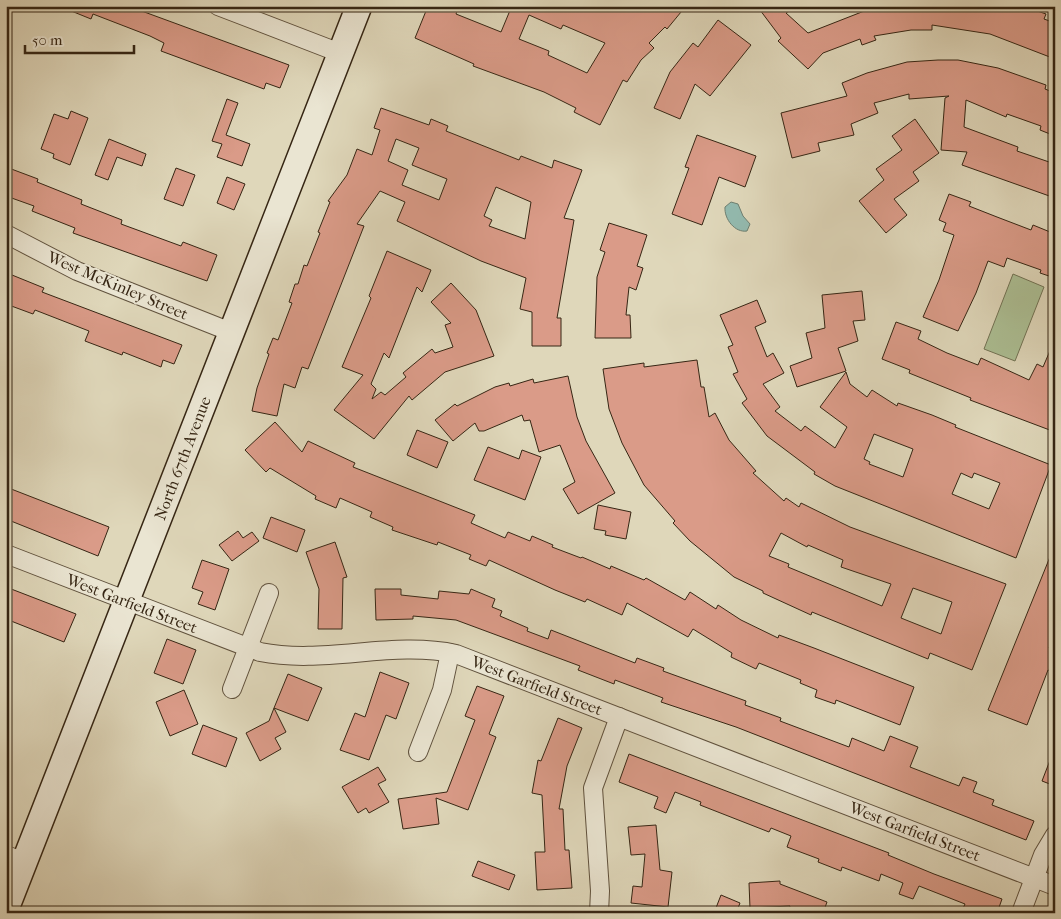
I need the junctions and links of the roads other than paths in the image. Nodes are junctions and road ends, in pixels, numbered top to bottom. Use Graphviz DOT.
graph roads {
  1 [pos="218,6"];
  2 [pos="358,6"];
  3 [pos="340,53"];
  4 [pos="6,234"];
  5 [pos="231,332"];
  6 [pos="6,554"];
  7 [pos="269,593"];
  8 [pos="127,601"];
  9 [pos="248,647"];
  10 [pos="450,653"];
  11 [pos="232,689"];
  12 [pos="619,717"];
  13 [pos="418,752"];
  14 [pos="1055,835"];
  15 [pos="15,859"];
  16 [pos="1034,878"];
  17 [pos="1055,886"];
  18 [pos="6,909"];
  19 [pos="599,913"];
  20 [pos="1021,913"];
  1 -- 3 [label="street"];
  2 -- 3 [label="main road, North 67th Avenue"];
  3 -- 5 [label="main road, North 67th Avenue"];
  4 -- 5 [label="street, West McKinley Street"];
  5 -- 8 [label="main road, North 67th Avenue"];
  6 -- 8 [label="street, West Garfield Street"];
  7 -- 9 [label="street"];
  8 -- 9 [label="street, West Garfield Street"];
  8 -- 15 [label="main road, North 67th Avenue"];
  9 -- 10 [label="street, West Garfield Street"];
  9 -- 11 [label="street"];
  10 -- 12 [label="street, West Garfield Street"];
  10 -- 13 [label="street"];
  12 -- 16 [label="street, West Garfield Street"];
  12 -- 19 [label="street"];
  14 -- 16 [label="street"];
  15 -- 18 [label="main road, North 67th Avenue"];
  16 -- 17 [label="street, West Garfield Street"];
  16 -- 20 [label="street"];
}
